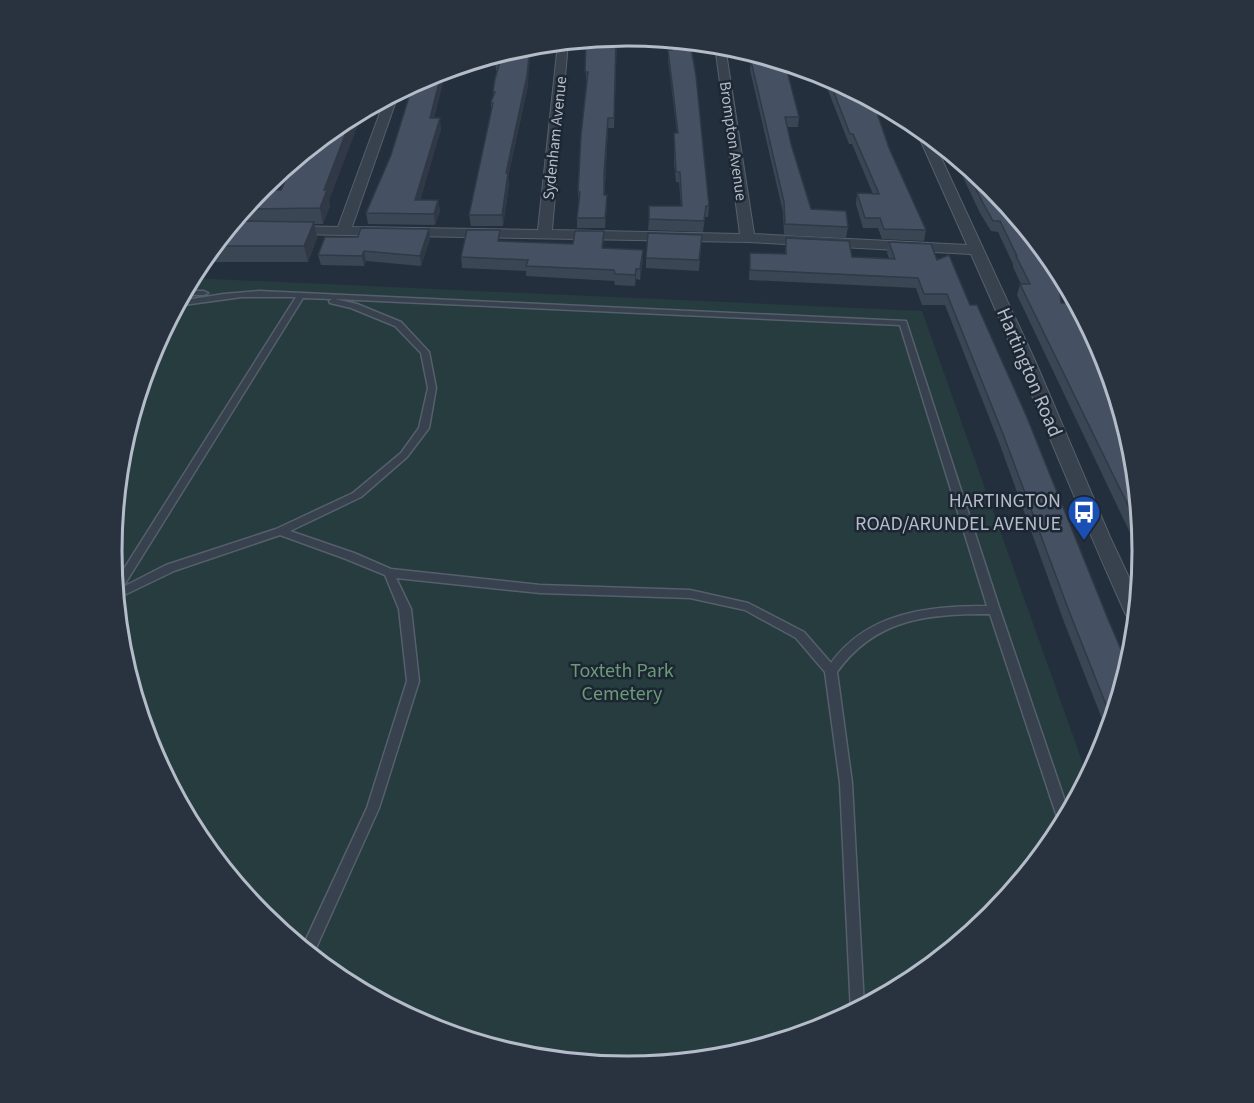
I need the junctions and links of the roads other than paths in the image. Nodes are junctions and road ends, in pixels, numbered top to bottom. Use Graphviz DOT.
graph roads {
  1 [pos="562,51"];
  2 [pos="721,55"];
  3 [pos="388,107"];
  4 [pos="930,148"];
  5 [pos="344,230"];
  6 [pos="281,231"];
  7 [pos="545,233"];
  8 [pos="748,238"];
  9 [pos="977,250"];
  10 [pos="194,293"];
  11 [pos="240,294"];
  12 [pos="301,295"];
  13 [pos="189,301"];
  14 [pos="280,531"];
  15 [pos="389,573"];
  16 [pos="123,579"];
  17 [pos="124,592"];
  18 [pos="1130,601"];
  19 [pos="994,610"];
  20 [pos="831,671"];
  21 [pos="1061,809"];
  22 [pos="311,944"];
  23 [pos="857,1001"];
  1 -- 7 [label="street, Sydenham Avenue"];
  2 -- 8 [label="street, Brompton Avenue"];
  3 -- 5 [label="street"];
  4 -- 9 [label="street, Hartington Road"];
  5 -- 6 [label="street"];
  5 -- 7 [label="street"];
  7 -- 8 [label="street"];
  8 -- 9 [label="street"];
  9 -- 18 [label="street, Hartington Road"];
  10 -- 11 [label="lane"];
  11 -- 12 [label="lane"];
  11 -- 13 [label="lane"];
  12 -- 14 [label="lane"];
  12 -- 16 [label="lane"];
  12 -- 19 [label="lane"];
  14 -- 15 [label="lane"];
  14 -- 17 [label="lane"];
  15 -- 20 [label="lane"];
  15 -- 22 [label="lane"];
  19 -- 20 [label="lane"];
  19 -- 21 [label="lane"];
  20 -- 23 [label="lane"];
}
